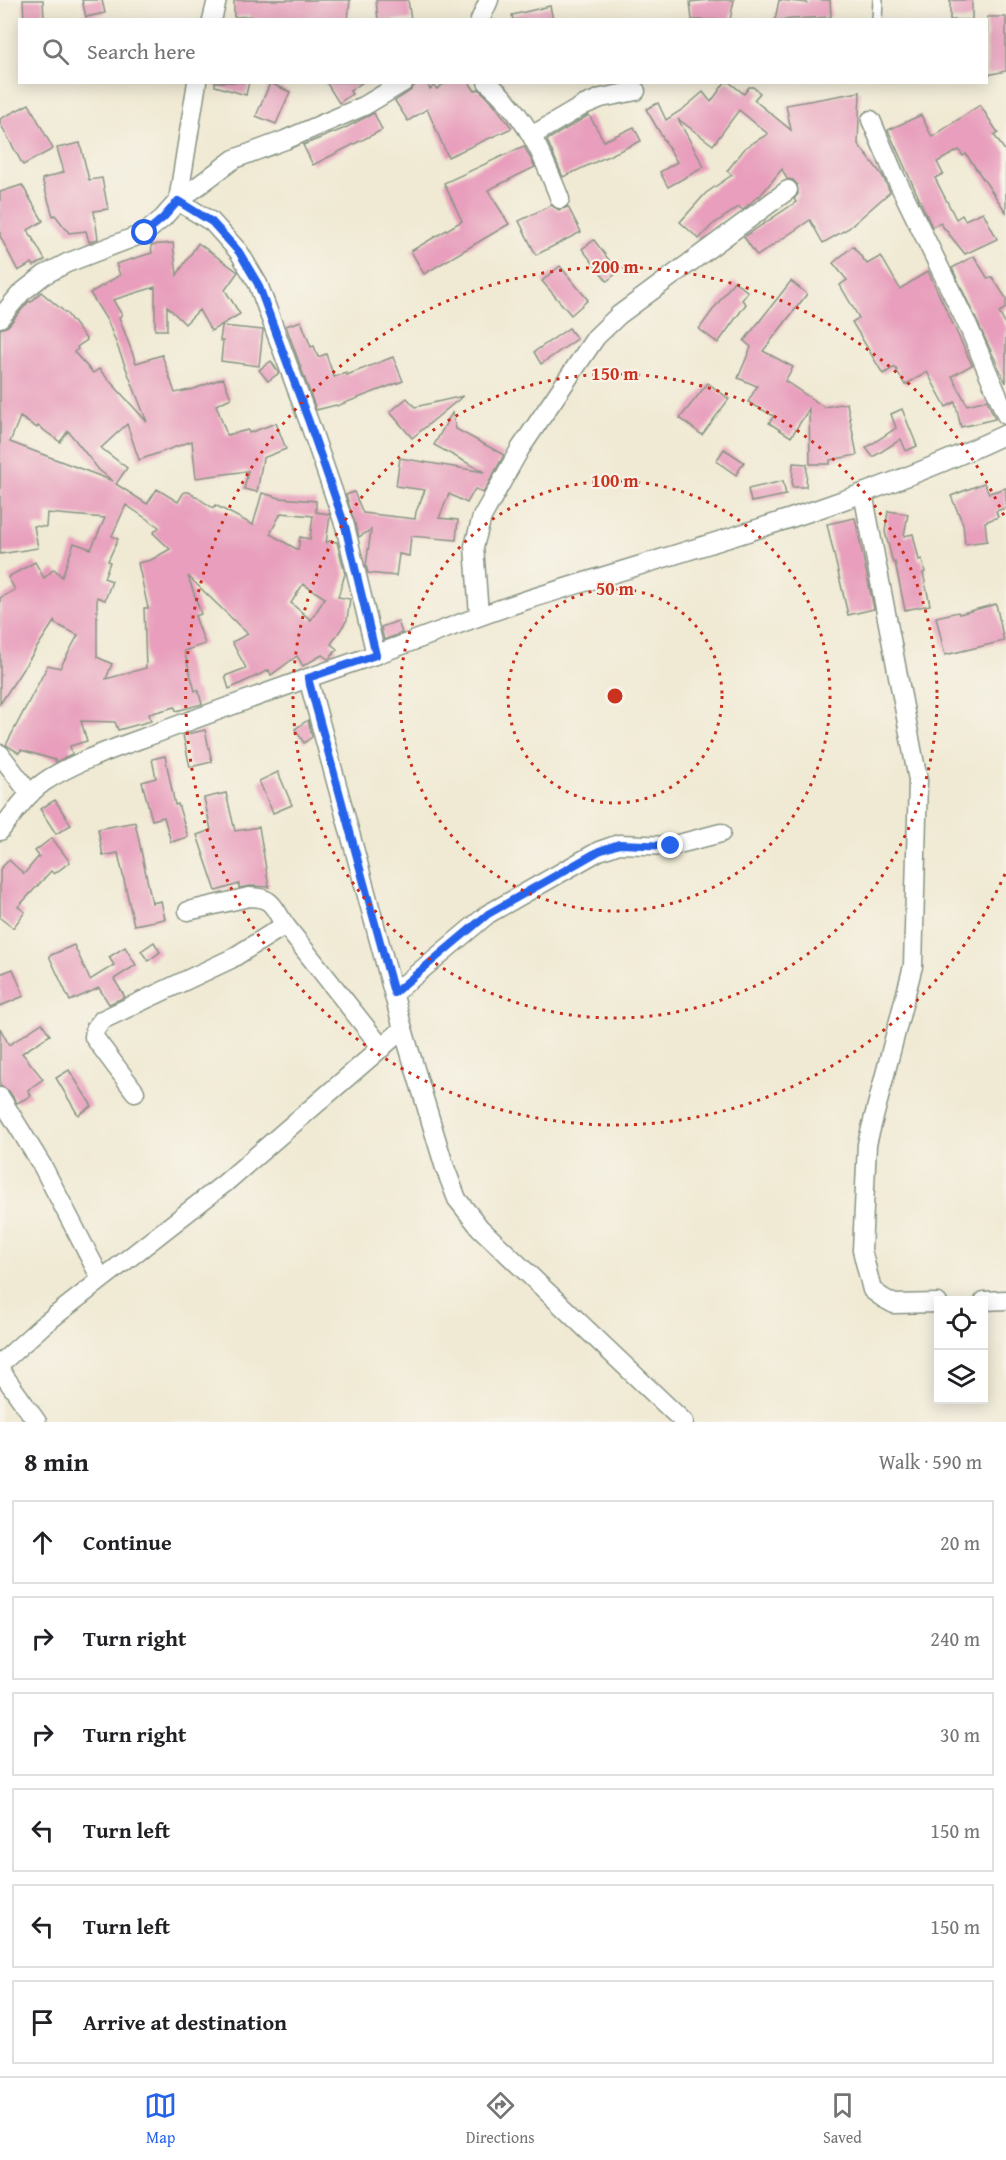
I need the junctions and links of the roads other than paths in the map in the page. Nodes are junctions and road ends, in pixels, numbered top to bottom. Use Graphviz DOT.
graph roads {
  1 [pos="217,0"];
  2 [pos="489,0"];
  3 [pos="878,0"];
  4 [pos="212,18"];
  5 [pos="481,18"];
  6 [pos="877,18"];
  7 [pos="197,84"];
  8 [pos="401,84"];
  9 [pos="489,84"];
  10 [pos="636,91"];
  11 [pos="871,120"];
  12 [pos="533,135"];
  13 [pos="788,190"];
  14 [pos="560,198"];
  15 [pos="178,201"];
  16 [pos="0,318"];
  17 [pos="1006,415"];
  18 [pos="1006,434"];
  19 [pos="863,493"];
  20 [pos="479,615"];
  21 [pos="376,655"];
  22 [pos="308,678"];
  23 [pos="0,754"];
  24 [pos="30,794"];
  25 [pos="0,831"];
  26 [pos="720,832"];
  27 [pos="188,911"];
  28 [pos="285,925"];
  29 [pos="394,993"];
  30 [pos="403,1029"];
  31 [pos="382,1047"];
  32 [pos="135,1092"];
  33 [pos="0,1097"];
  34 [pos="101,1279"];
  35 [pos="1006,1300"];
  36 [pos="988,1301"];
  37 [pos="934,1303"];
  38 [pos="0,1364"];
  39 [pos="0,1370"];
  40 [pos="37,1422"];
  41 [pos="684,1422"];
  1 -- 4 [label="street"];
  2 -- 5 [label="street"];
  3 -- 6 [label="lane"];
  7 -- 15 [label="street"];
  8 -- 15 [label="street"];
  9 -- 12 [label="street"];
  10 -- 12 [label="street"];
  11 -- 17 [label="street"];
  12 -- 14 [label="street"];
  13 -- 20 [label="street"];
  15 -- 16 [label="street"];
  15 -- 21 [label="street"];
  18 -- 19 [label="street"];
  19 -- 20 [label="street"];
  19 -- 37 [label="street"];
  20 -- 21 [label="street"];
  21 -- 22 [label="street"];
  22 -- 24 [label="street"];
  22 -- 29 [label="street"];
  23 -- 24 [label="street"];
  24 -- 25 [label="street"];
  26 -- 29 [label="street"];
  27 -- 28 [label="street"];
  28 -- 31 [label="street"];
  28 -- 32 [label="street"];
  29 -- 30 [label="street"];
  30 -- 31 [label="street"];
  30 -- 41 [label="street"];
  31 -- 34 [label="street"];
  33 -- 34 [label="street"];
  34 -- 38 [label="street"];
  35 -- 36 [label="street"];
  39 -- 40 [label="street"];
}
